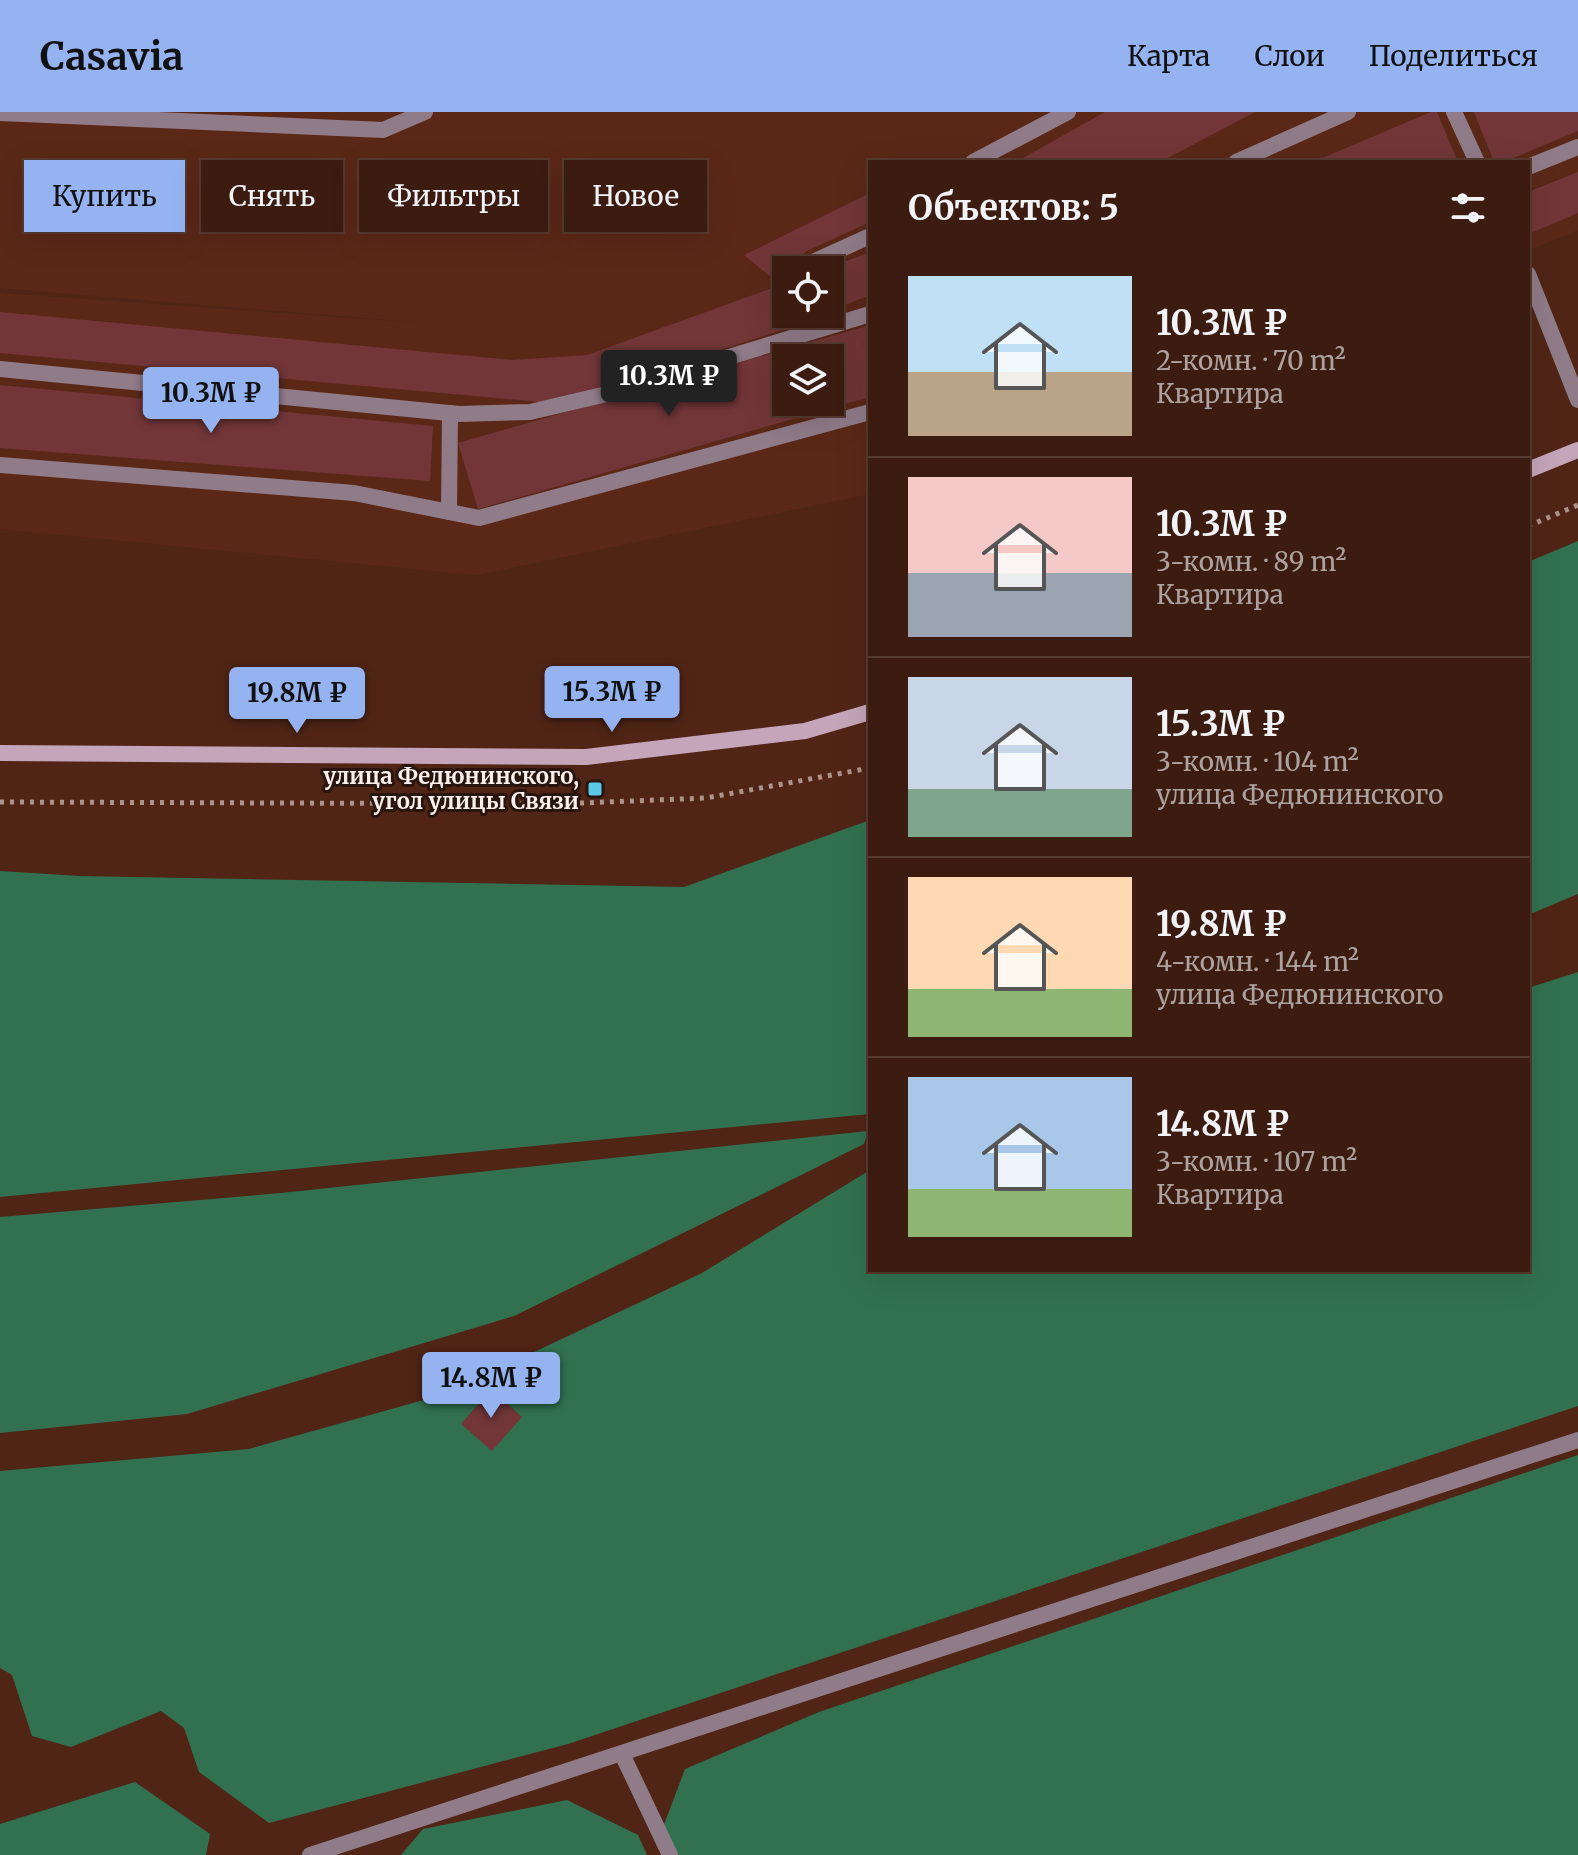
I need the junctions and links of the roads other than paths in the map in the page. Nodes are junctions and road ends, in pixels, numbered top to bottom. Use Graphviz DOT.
graph roads {
  1 [pos="425,112"];
  2 [pos="1068,112"];
  3 [pos="1348,112"];
  4 [pos="1454,112"];
  5 [pos="0,113"];
  6 [pos="1578,147"];
  7 [pos="977,160"];
  8 [pos="1240,160"];
  9 [pos="1476,160"];
  10 [pos="1530,166"];
  11 [pos="868,237"];
  12 [pos="826,256"];
  13 [pos="1530,279"];
  14 [pos="868,315"];
  15 [pos="0,369"];
  16 [pos="1578,400"];
  17 [pos="450,413"];
  18 [pos="868,413"];
  19 [pos="1578,450"];
  20 [pos="0,465"];
  21 [pos="1530,469"];
  22 [pos="449,512"];
  23 [pos="868,713"];
  24 [pos="0,753"];
  25 [pos="1578,1440"];
  26 [pos="622,1754"];
  27 [pos="310,1855"];
  28 [pos="670,1855"];
  1 -- 5 [label="lane"];
  2 -- 7 [label="lane"];
  3 -- 8 [label="lane"];
  4 -- 9 [label="lane"];
  6 -- 10 [label="lane"];
  11 -- 12 [label="lane"];
  13 -- 16 [label="lane"];
  14 -- 17 [label="lane"];
  15 -- 17 [label="lane"];
  17 -- 22 [label="lane"];
  18 -- 22 [label="lane"];
  19 -- 21 [label="main road"];
  20 -- 22 [label="lane"];
  23 -- 24 [label="main road"];
  25 -- 26 [label="lane"];
  26 -- 27 [label="lane"];
  26 -- 28 [label="lane"];
}
